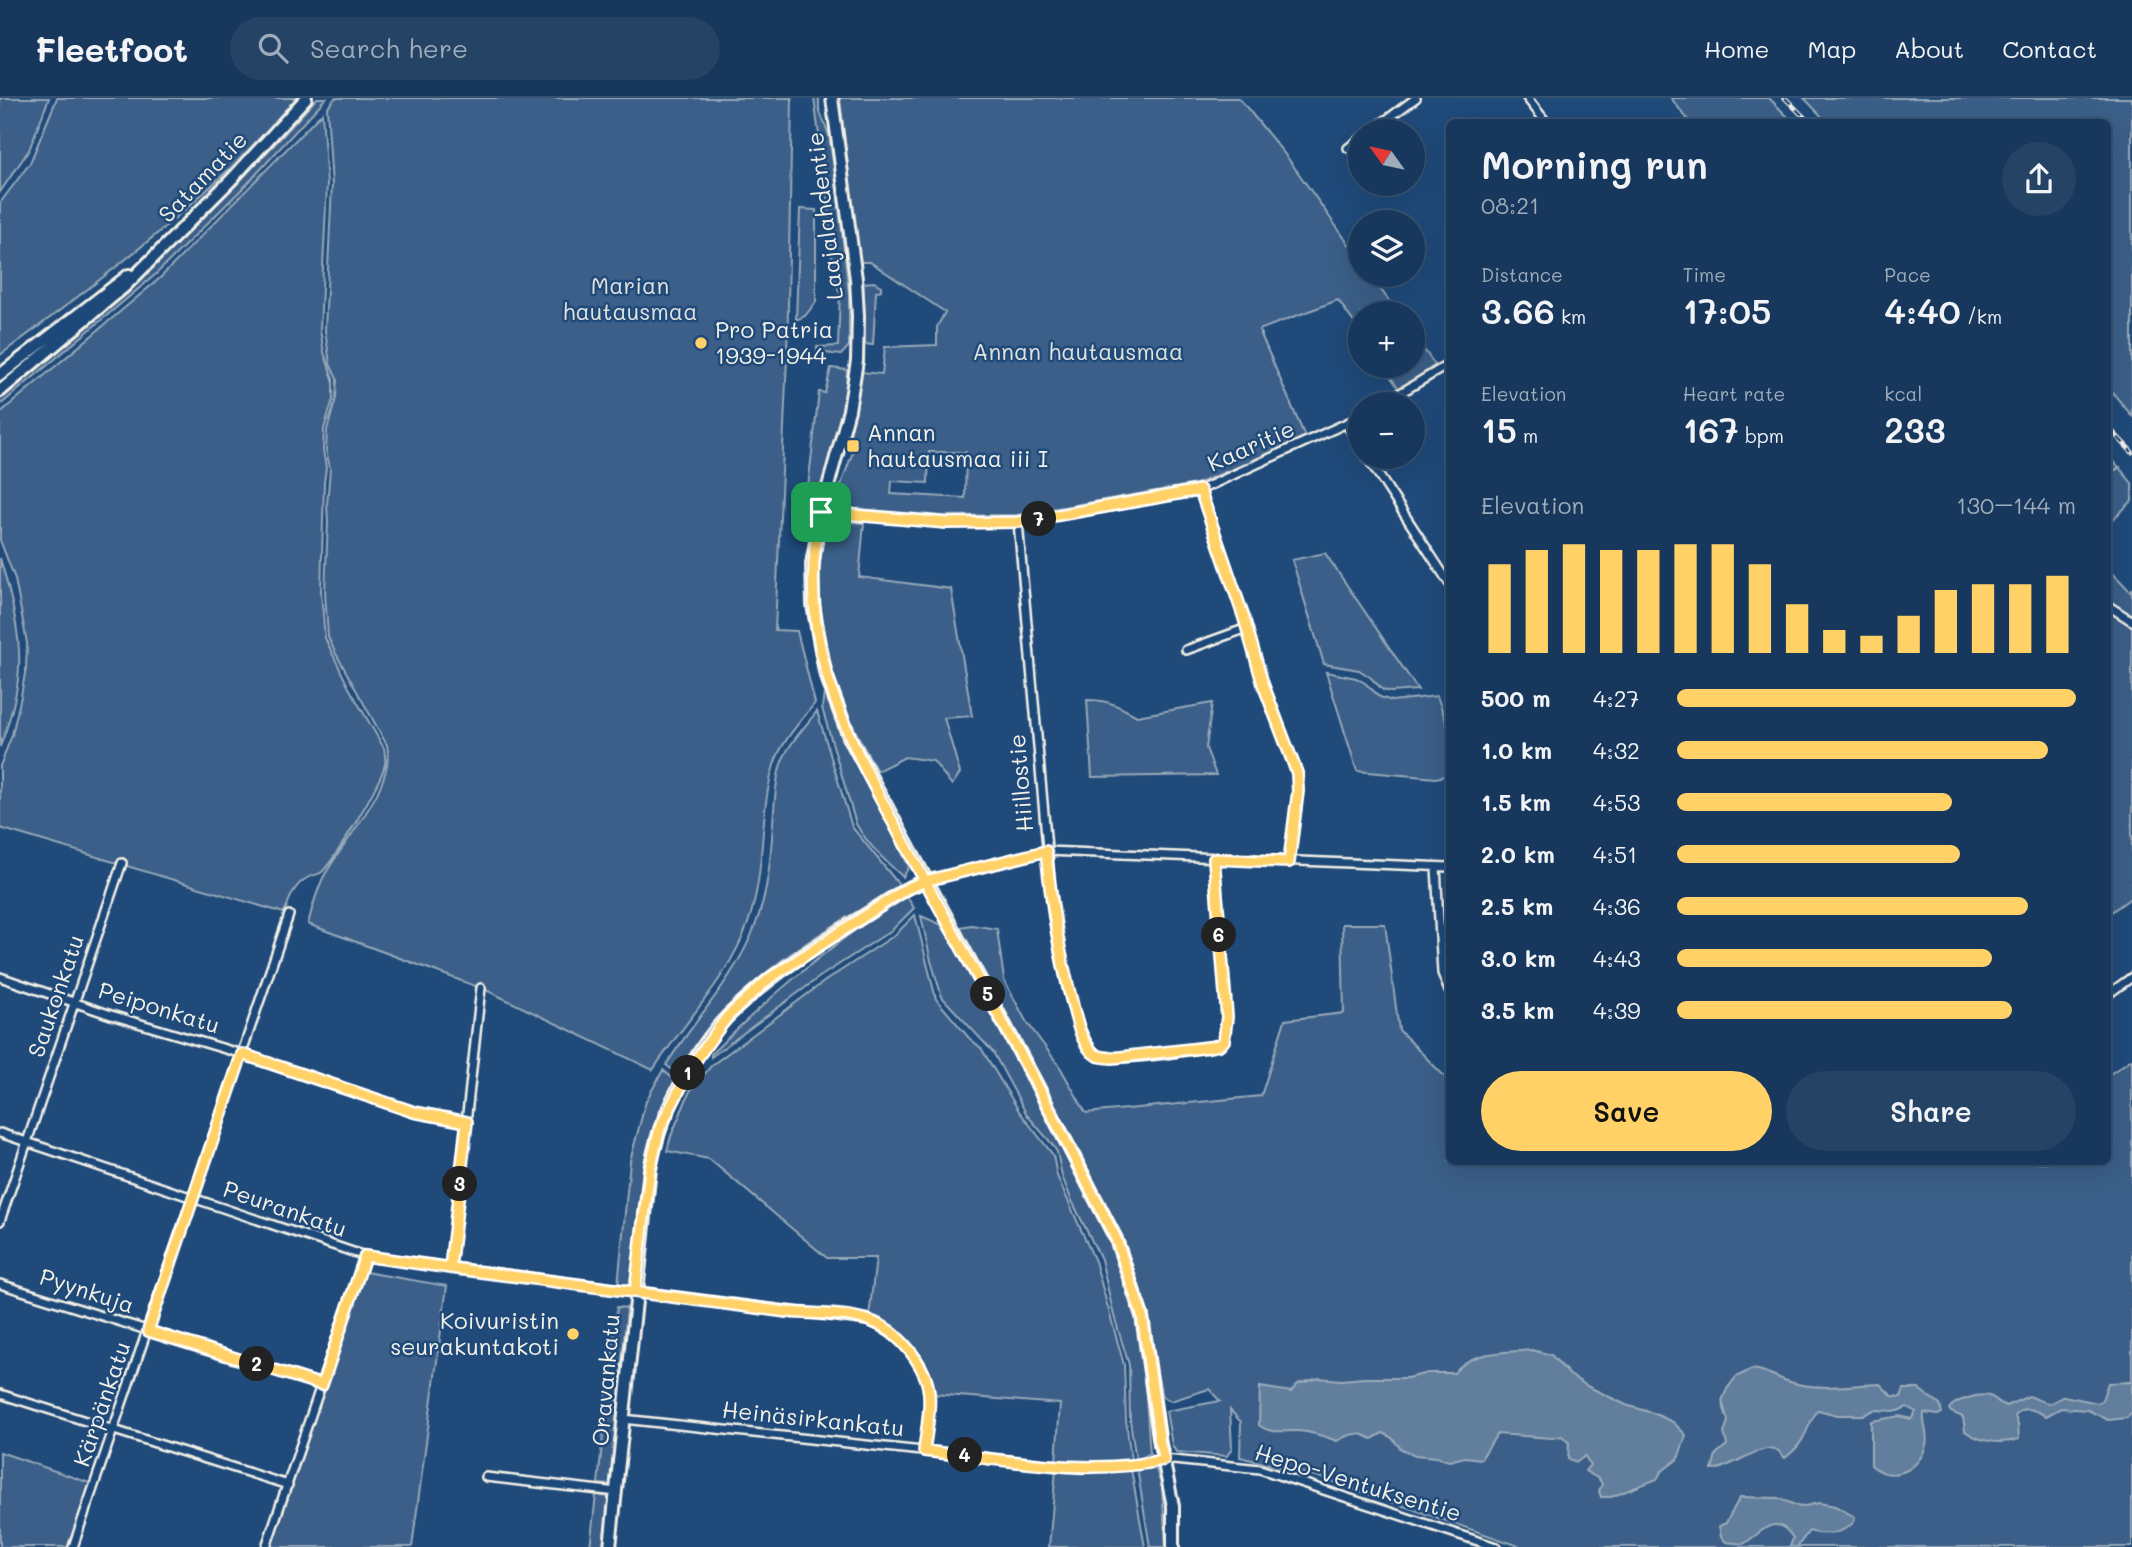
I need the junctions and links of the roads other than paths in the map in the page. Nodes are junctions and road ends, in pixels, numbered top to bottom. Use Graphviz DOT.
graph roads {
  1 [pos="306,98"];
  2 [pos="832,98"];
  3 [pos="1416,98"];
  4 [pos="1527,98"];
  5 [pos="1387,119"];
  6 [pos="1544,119"];
  7 [pos="156,254"];
  8 [pos="1446,366"];
  9 [pos="0,375"];
  10 [pos="0,391"];
  11 [pos="1402,392"];
  12 [pos="1346,425"];
  13 [pos="1348,428"];
  14 [pos="1375,469"];
  15 [pos="1200,490"];
  16 [pos="821,512"];
  17 [pos="1018,522"];
  18 [pos="1446,578"];
  19 [pos="2111,608"];
  20 [pos="2132,621"];
  21 [pos="1247,628"];
  22 [pos="1186,650"];
  23 [pos="1046,851"];
  24 [pos="1214,859"];
  25 [pos="1289,862"];
  26 [pos="122,863"];
  27 [pos="1436,867"];
  28 [pos="1446,867"];
  29 [pos="925,881"];
  30 [pos="289,915"];
  31 [pos="0,977"];
  32 [pos="2132,977"];
  33 [pos="1446,983"];
  34 [pos="481,988"];
  35 [pos="2111,992"];
  36 [pos="75,1002"];
  37 [pos="242,1054"];
  38 [pos="467,1122"];
  39 [pos="0,1133"];
  40 [pos="27,1143"];
  41 [pos="193,1198"];
  42 [pos="0,1221"];
  43 [pos="365,1256"];
  44 [pos="450,1268"];
  45 [pos="0,1284"];
  46 [pos="635,1292"];
  47 [pos="148,1331"];
  48 [pos="322,1385"];
  49 [pos="0,1394"];
  50 [pos="623,1419"];
  51 [pos="113,1432"];
  52 [pos="924,1451"];
  53 [pos="1164,1460"];
  54 [pos="486,1476"];
  55 [pos="288,1485"];
  56 [pos="617,1492"];
  57 [pos="73,1547"];
  58 [pos="266,1547"];
  59 [pos="610,1547"];
  60 [pos="1173,1547"];
  61 [pos="1496,1547"];
  1 -- 7 [label="street, Satamatie"];
  2 -- 16 [label="street, Laajalahdentie"];
  3 -- 5 [label="street"];
  4 -- 6 [label="street"];
  7 -- 9 [label="street, Satamatie"];
  7 -- 10 [label="street, Satamatie"];
  8 -- 11 [label="street"];
  12 -- 13 [label="street"];
  12 -- 15 [label="street, Kaaritie"];
  14 -- 18 [label="street"];
  15 -- 17 [label="street, Kaaritie"];
  15 -- 21 [label="street"];
  16 -- 17 [label="street, Kaaritie"];
  16 -- 29 [label="street, Laajalahdentie"];
  17 -- 23 [label="street, Hiillostie"];
  19 -- 20 [label="street"];
  21 -- 22 [label="street"];
  21 -- 25 [label="street"];
  23 -- 24 [label="street"];
  23 -- 24 [label="street, Hiillostie"];
  23 -- 29 [label="street"];
  24 -- 25 [label="street"];
  25 -- 27 [label="street"];
  26 -- 36 [label="street, Saukonkatu"];
  27 -- 28 [label="street"];
  27 -- 33 [label="street"];
  29 -- 46 [label="street, Oravankatu"];
  29 -- 53 [label="street, Laajalahdentie"];
  30 -- 37 [label="street, Kärpänkatu"];
  31 -- 36 [label="street, Peiponkatu"];
  32 -- 35 [label="street"];
  34 -- 38 [label="street"];
  36 -- 37 [label="street, Peiponkatu"];
  36 -- 40 [label="street, Saukonkatu"];
  37 -- 38 [label="street, Peiponkatu"];
  37 -- 41 [label="street, Kärpänkatu"];
  38 -- 44 [label="street"];
  39 -- 40 [label="street, Peurankatu"];
  40 -- 41 [label="street, Peurankatu"];
  40 -- 42 [label="street, Saukonkatu"];
  41 -- 43 [label="street, Peurankatu"];
  41 -- 47 [label="street, Kärpänkatu"];
  43 -- 44 [label="street, Peurankatu"];
  43 -- 48 [label="street"];
  44 -- 46 [label="street, Peurankatu"];
  45 -- 47 [label="street, Pyynkuja"];
  46 -- 50 [label="street, Oravankatu"];
  46 -- 52 [label="street, Peurankatu"];
  47 -- 48 [label="street, Pyynkuja"];
  47 -- 51 [label="street, Kärpänkatu"];
  48 -- 55 [label="street"];
  49 -- 51 [label="street"];
  50 -- 52 [label="street, Heinäsirkankatu"];
  50 -- 56 [label="street, Oravankatu"];
  51 -- 55 [label="street"];
  51 -- 57 [label="street, Kärpänkatu"];
  52 -- 53 [label="street, Heinäsirkankatu"];
  53 -- 60 [label="street, Laajalahdentie"];
  53 -- 61 [label="street, Hepo-Ventuksentie"];
  54 -- 56 [label="street"];
  55 -- 58 [label="street"];
  56 -- 59 [label="street, Oravankatu"];
}
